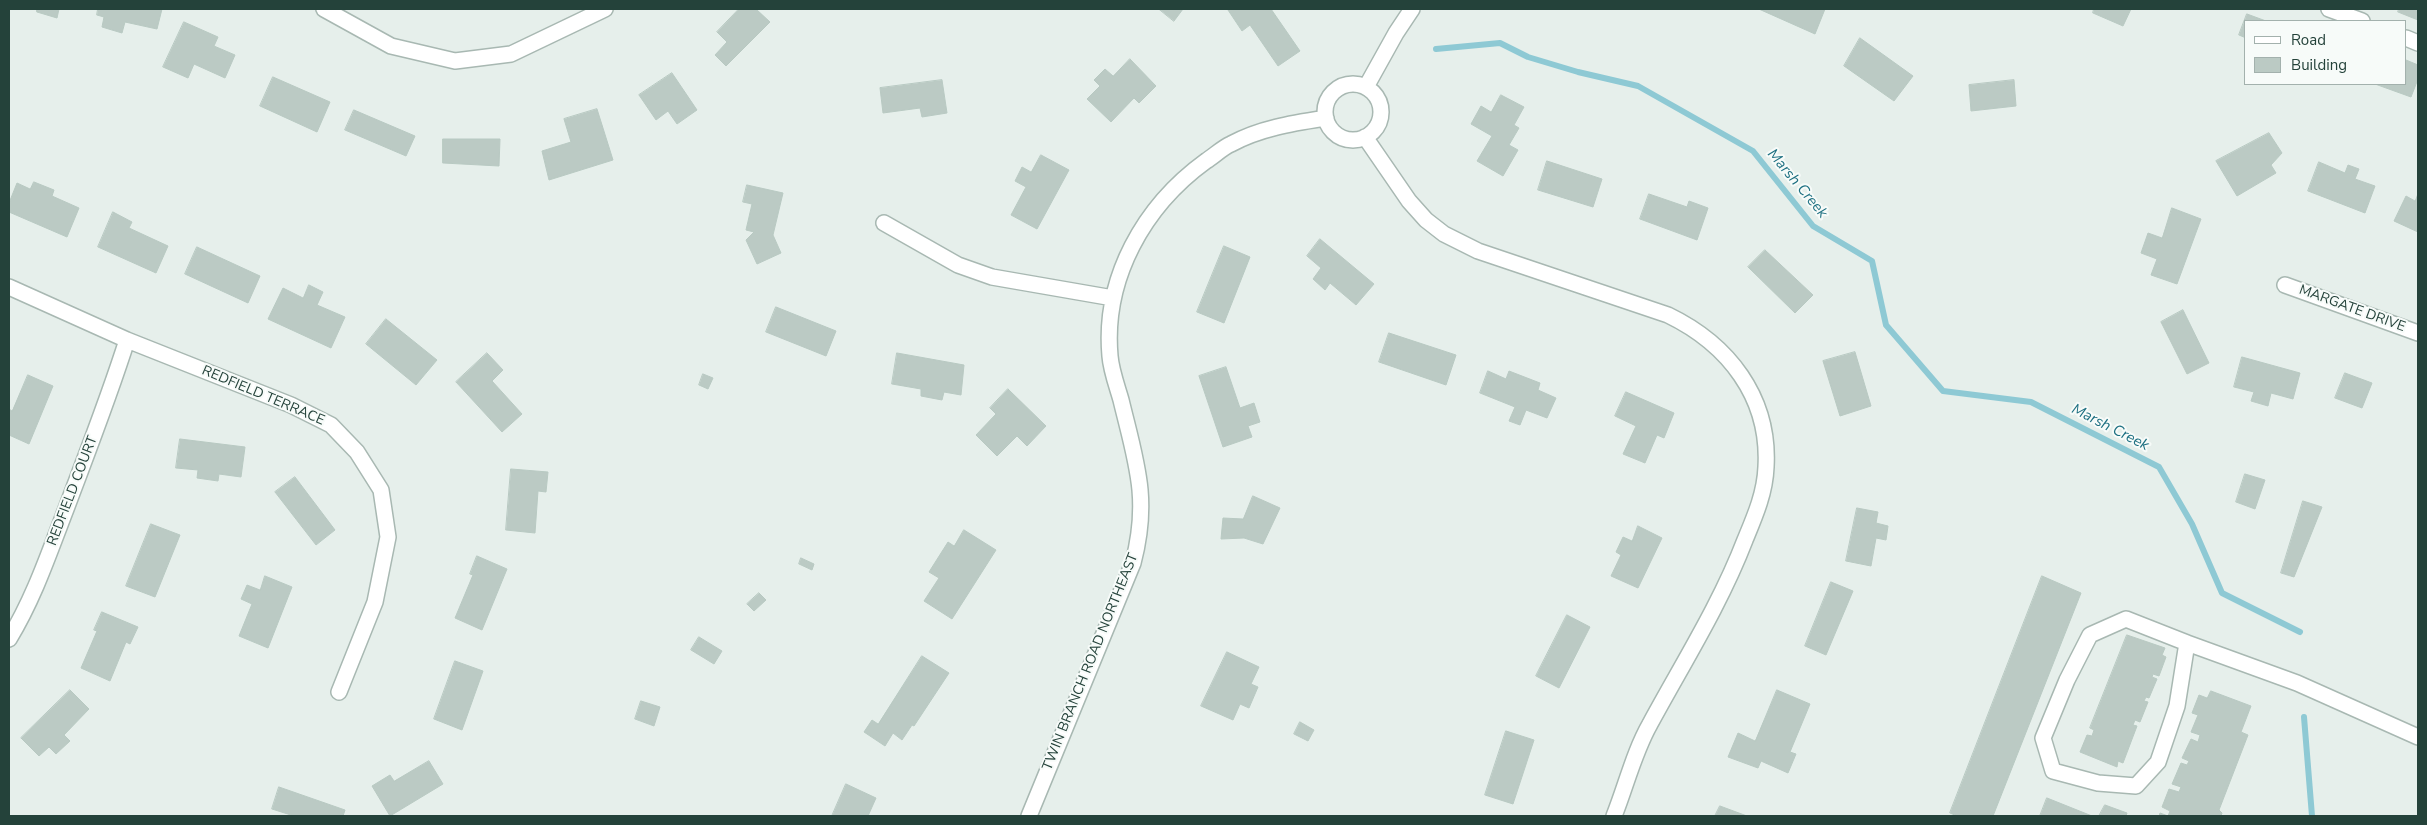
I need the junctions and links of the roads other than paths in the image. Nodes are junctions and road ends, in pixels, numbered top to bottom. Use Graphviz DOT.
graph roads {
  1 [pos="324,9"];
  2 [pos="605,9"];
  3 [pos="1412,9"];
  4 [pos="2329,9"];
  5 [pos="2359,20"];
  6 [pos="1366,87"];
  7 [pos="1326,118"];
  8 [pos="1365,137"];
  9 [pos="884,223"];
  10 [pos="2285,285"];
  11 [pos="9,287"];
  12 [pos="1113,298"];
  13 [pos="2418,333"];
  14 [pos="127,340"];
  15 [pos="9,639"];
  16 [pos="2187,643"];
  17 [pos="339,692"];
  18 [pos="2418,737"];
  19 [pos="1029,816"];
  20 [pos="1614,816"];
  1 -- 2 [label="street"];
  3 -- 6 [label="street"];
  4 -- 5 [label="street"];
  6 -- 7 [label="street"];
  6 -- 8 [label="street"];
  7 -- 8 [label="street"];
  7 -- 12 [label="street, TWIN BRANCH ROAD NORTHEAST"];
  8 -- 20 [label="street"];
  9 -- 12 [label="street"];
  10 -- 13 [label="street, MARGATE DRIVE"];
  11 -- 14 [label="street, REDFIELD TERRACE"];
  12 -- 19 [label="street, TWIN BRANCH ROAD NORTHEAST"];
  14 -- 15 [label="street, REDFIELD COURT"];
  14 -- 17 [label="street, REDFIELD TERRACE"];
  16 -- 16 [label="street"];
  16 -- 18 [label="street"];
}
